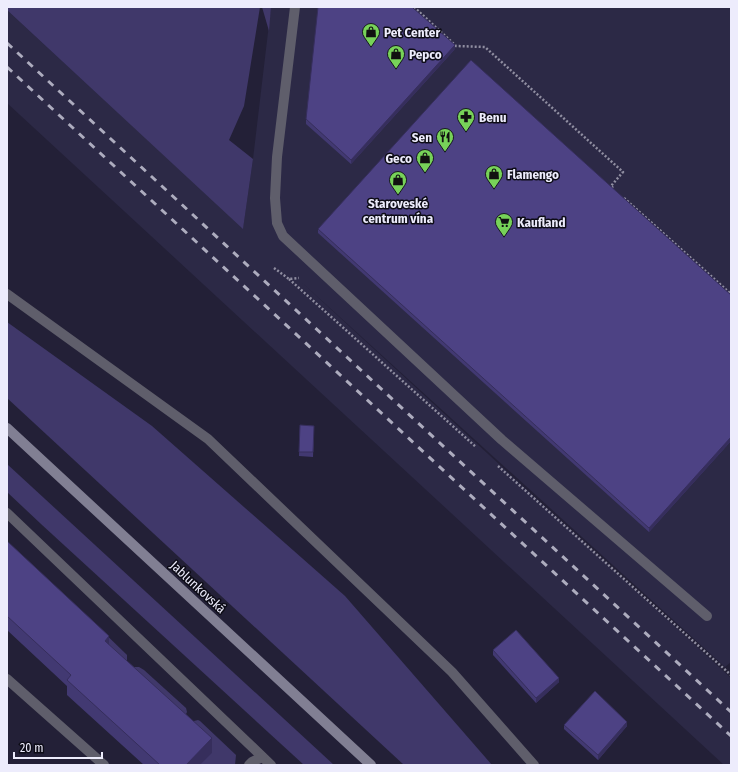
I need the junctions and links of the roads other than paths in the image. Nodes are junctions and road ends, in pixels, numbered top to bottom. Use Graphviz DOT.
graph roads {
  1 [pos="295,7"];
  2 [pos="7,294"];
  3 [pos="7,428"];
  4 [pos="7,513"];
  5 [pos="707,616"];
  6 [pos="7,679"];
  7 [pos="262,757"];
  8 [pos="104,765"];
  9 [pos="249,765"];
  10 [pos="271,765"];
  11 [pos="372,765"];
  12 [pos="534,765"];
  1 -- 5 [label="lane"];
  2 -- 12 [label="lane"];
  3 -- 11 [label="main road, Jablunkovská"];
  4 -- 7 [label="lane"];
  6 -- 8 [label="lane"];
  7 -- 9 [label="lane"];
  7 -- 10 [label="lane"];
}
